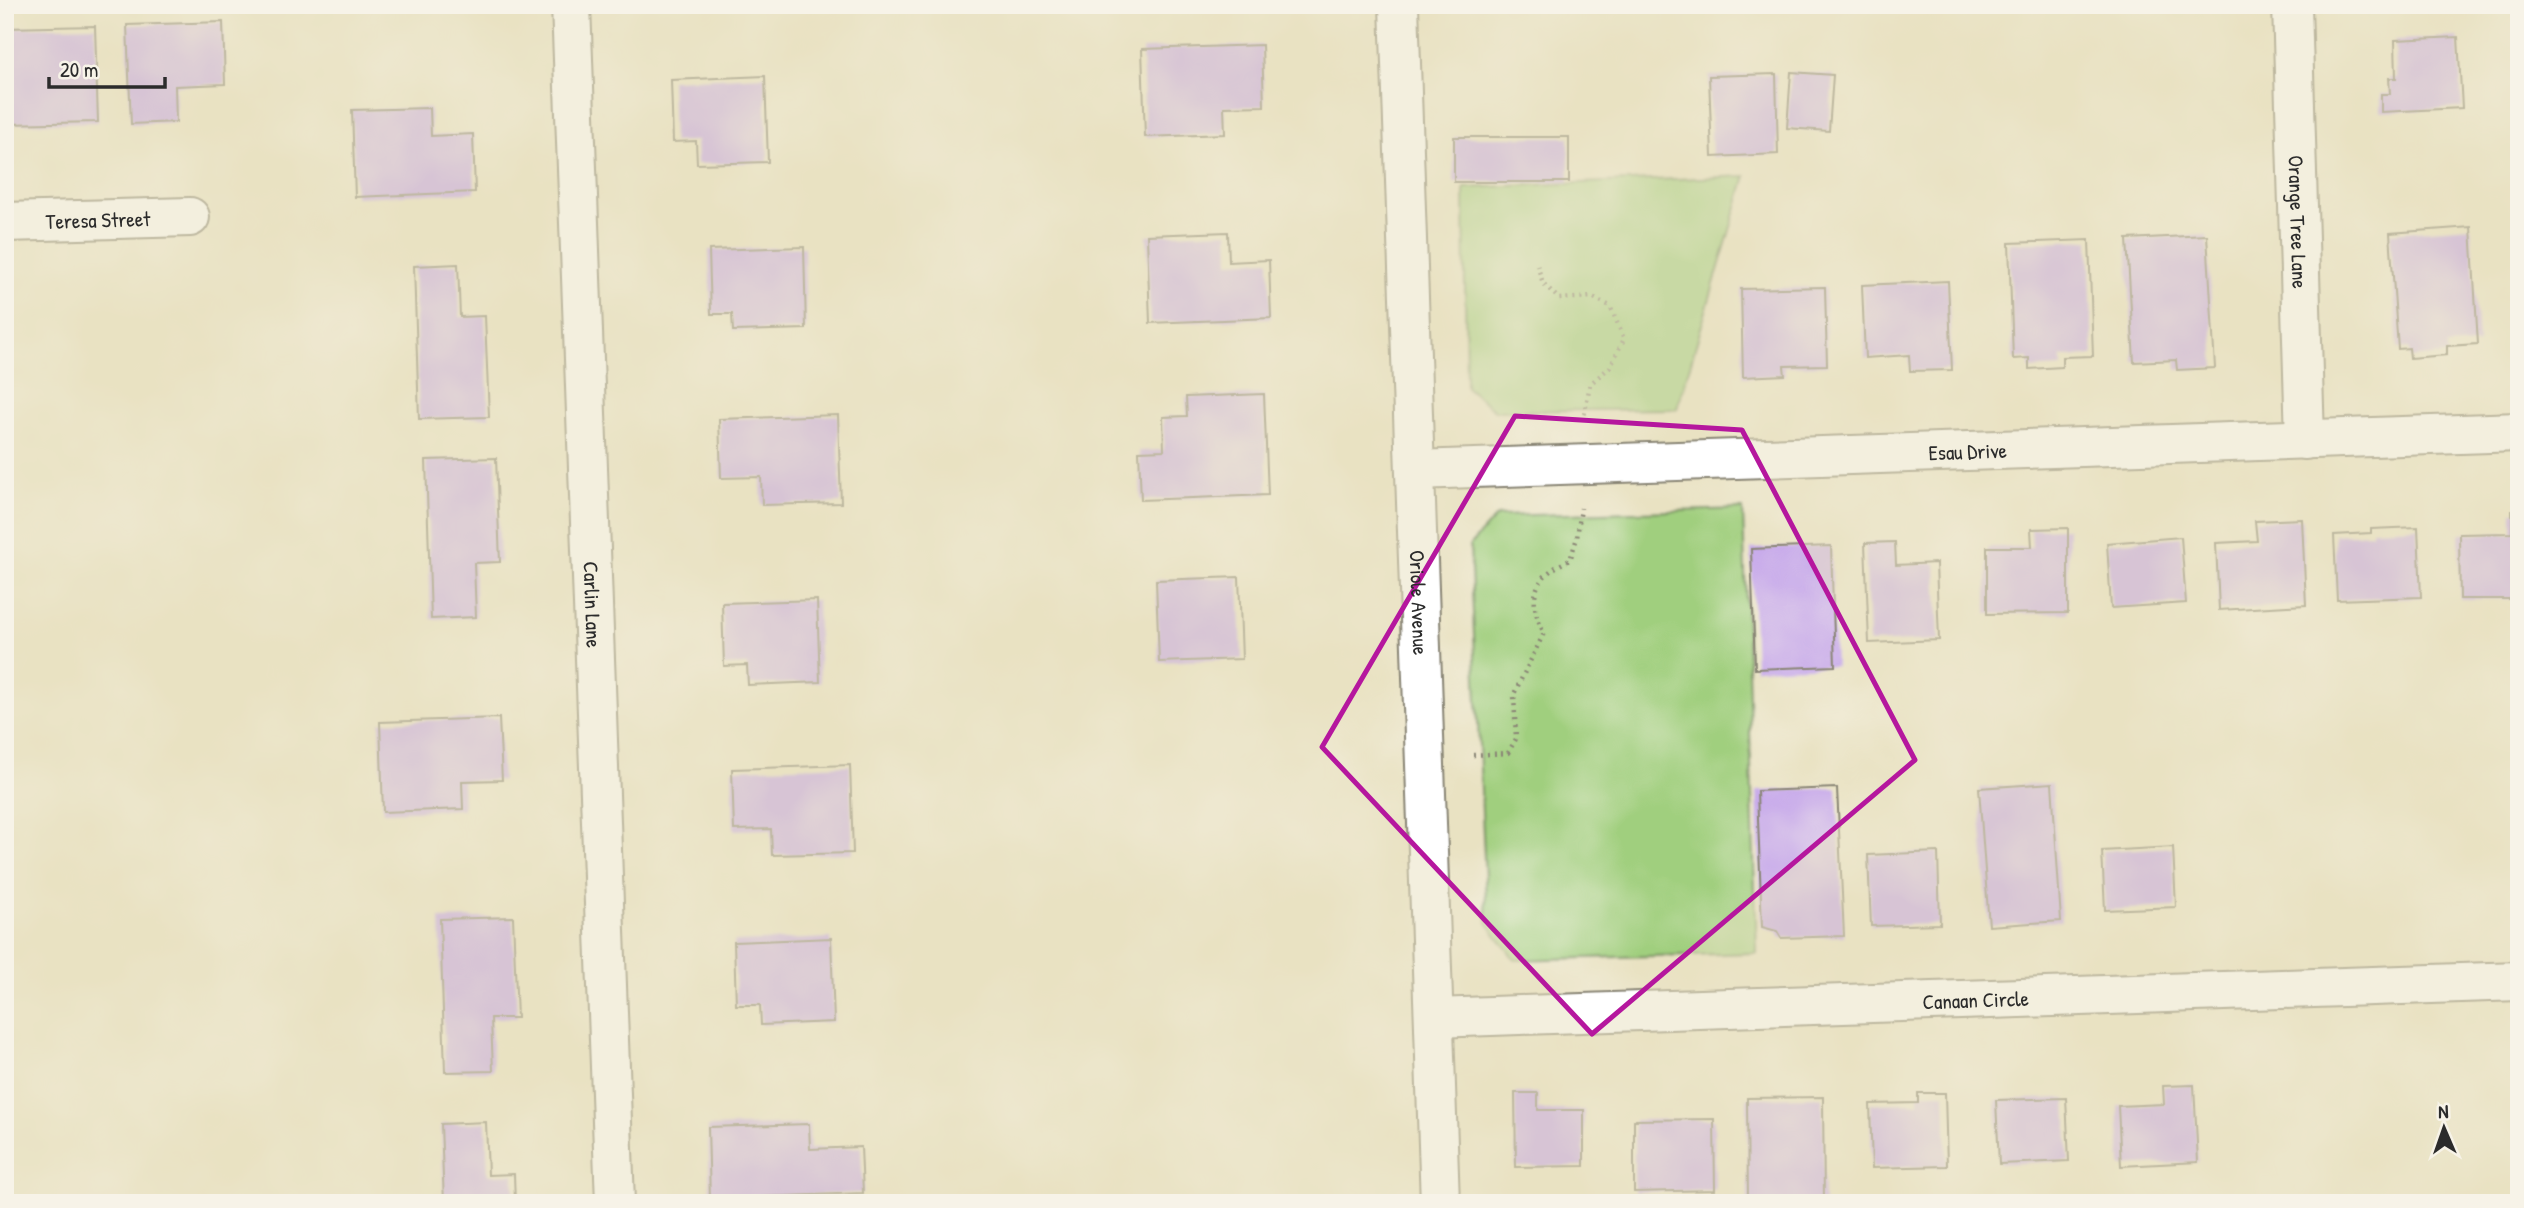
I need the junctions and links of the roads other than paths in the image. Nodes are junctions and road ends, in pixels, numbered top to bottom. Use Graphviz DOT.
graph roads {
  1 [pos="571,5"];
  2 [pos="1399,5"];
  3 [pos="2292,5"];
  4 [pos="190,217"];
  5 [pos="5,222"];
  6 [pos="2519,432"];
  7 [pos="2305,440"];
  8 [pos="1415,470"];
  9 [pos="2519,981"];
  10 [pos="1434,1018"];
  11 [pos="615,1203"];
  12 [pos="1440,1203"];
  1 -- 11 [label="street, Carlin Lane"];
  2 -- 8 [label="street, Oriole Avenue"];
  3 -- 7 [label="street, Orange Tree Lane"];
  4 -- 5 [label="street, Teresa Street"];
  6 -- 7 [label="street, Esau Drive"];
  7 -- 8 [label="street, Esau Drive"];
  8 -- 10 [label="street, Oriole Avenue"];
  9 -- 10 [label="street, Canaan Circle"];
  10 -- 12 [label="street, Oriole Avenue"];
}
